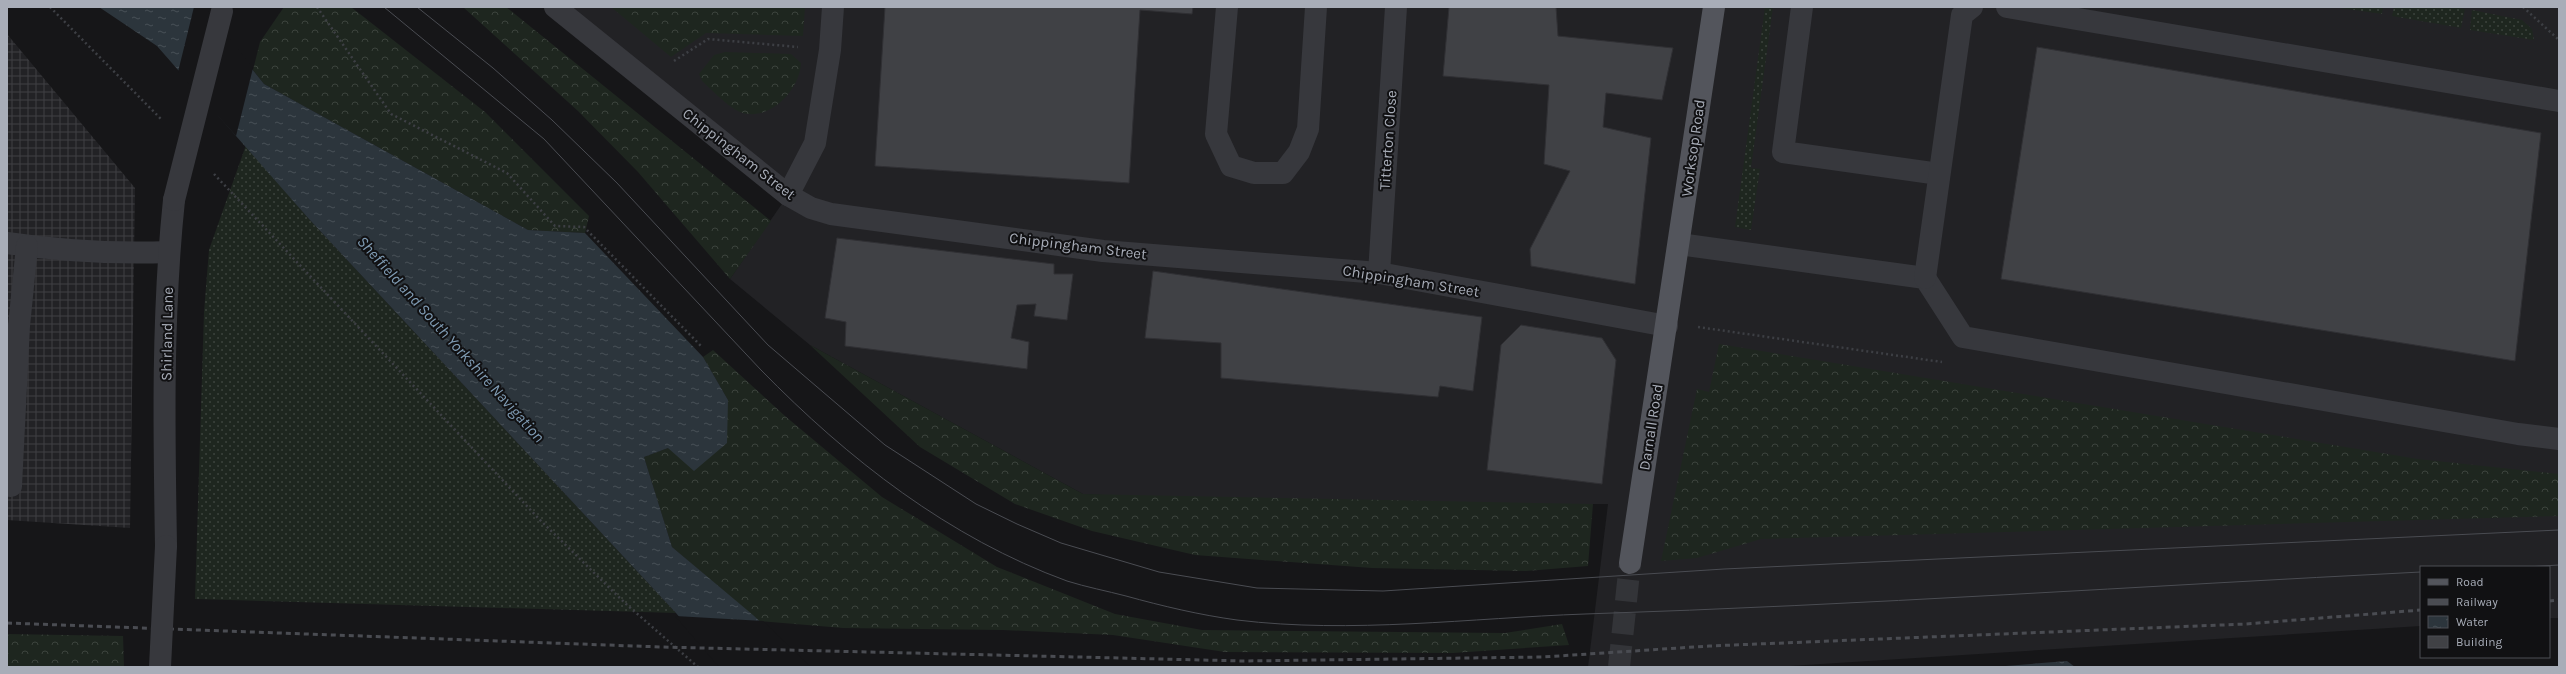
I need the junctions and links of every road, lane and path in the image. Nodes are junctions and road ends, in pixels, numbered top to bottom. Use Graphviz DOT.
graph roads {
  1 [pos="50,7"];
  2 [pos="317,7"];
  3 [pos="555,7"];
  4 [pos="833,7"];
  5 [pos="1227,7"];
  6 [pos="1316,7"];
  7 [pos="1396,7"];
  8 [pos="1714,7"];
  9 [pos="1802,7"];
  10 [pos="1972,7"];
  11 [pos="2007,7"];
  12 [pos="2523,7"];
  13 [pos="223,9"];
  14 [pos="2559,40"];
  15 [pos="830,50"];
  16 [pos="644,80"];
  17 [pos="2559,101"];
  18 [pos="166,124"];
  19 [pos="209,169"];
  20 [pos="1939,174"];
  21 [pos="788,196"];
  22 [pos="17,244"];
  23 [pos="1679,244"];
  24 [pos="169,252"];
  25 [pos="1379,273"];
  26 [pos="1925,278"];
  27 [pos="1671,290"];
  28 [pos="1667,326"];
  29 [pos="700,346"];
  30 [pos="2559,439"];
  31 [pos="11,486"];
  32 [pos="1630,563"];
  33 [pos="160,667"];
  34 [pos="698,667"];
  1 -- 18 [label="path"];
  2 -- 29 [label="path"];
  3 -- 16 [label="street, Chippingham Street"];
  4 -- 15 [label="street"];
  5 -- 6 [label="street"];
  7 -- 25 [label="street, Titterton Close"];
  8 -- 23 [label="main road, Worksop Road"];
  9 -- 20 [label="street"];
  10 -- 20 [label="street"];
  11 -- 17 [label="street"];
  12 -- 14 [label="path"];
  13 -- 24 [label="street, Shirland Lane, bridge"];
  15 -- 16 [label="path"];
  15 -- 21 [label="street"];
  16 -- 21 [label="street, Chippingham Street"];
  19 -- 34 [label="path"];
  20 -- 26 [label="street"];
  21 -- 25 [label="street, Chippingham Street"];
  22 -- 24 [label="street"];
  22 -- 31 [label="street"];
  23 -- 26 [label="street"];
  23 -- 27 [label="main road, Worksop Road"];
  24 -- 33 [label="street, Shirland Lane, bridge"];
  25 -- 28 [label="street, Chippingham Street"];
  26 -- 30 [label="street"];
  27 -- 28 [label="main road, Darnall Road"];
  28 -- 32 [label="main road, Darnall Road"];
}
